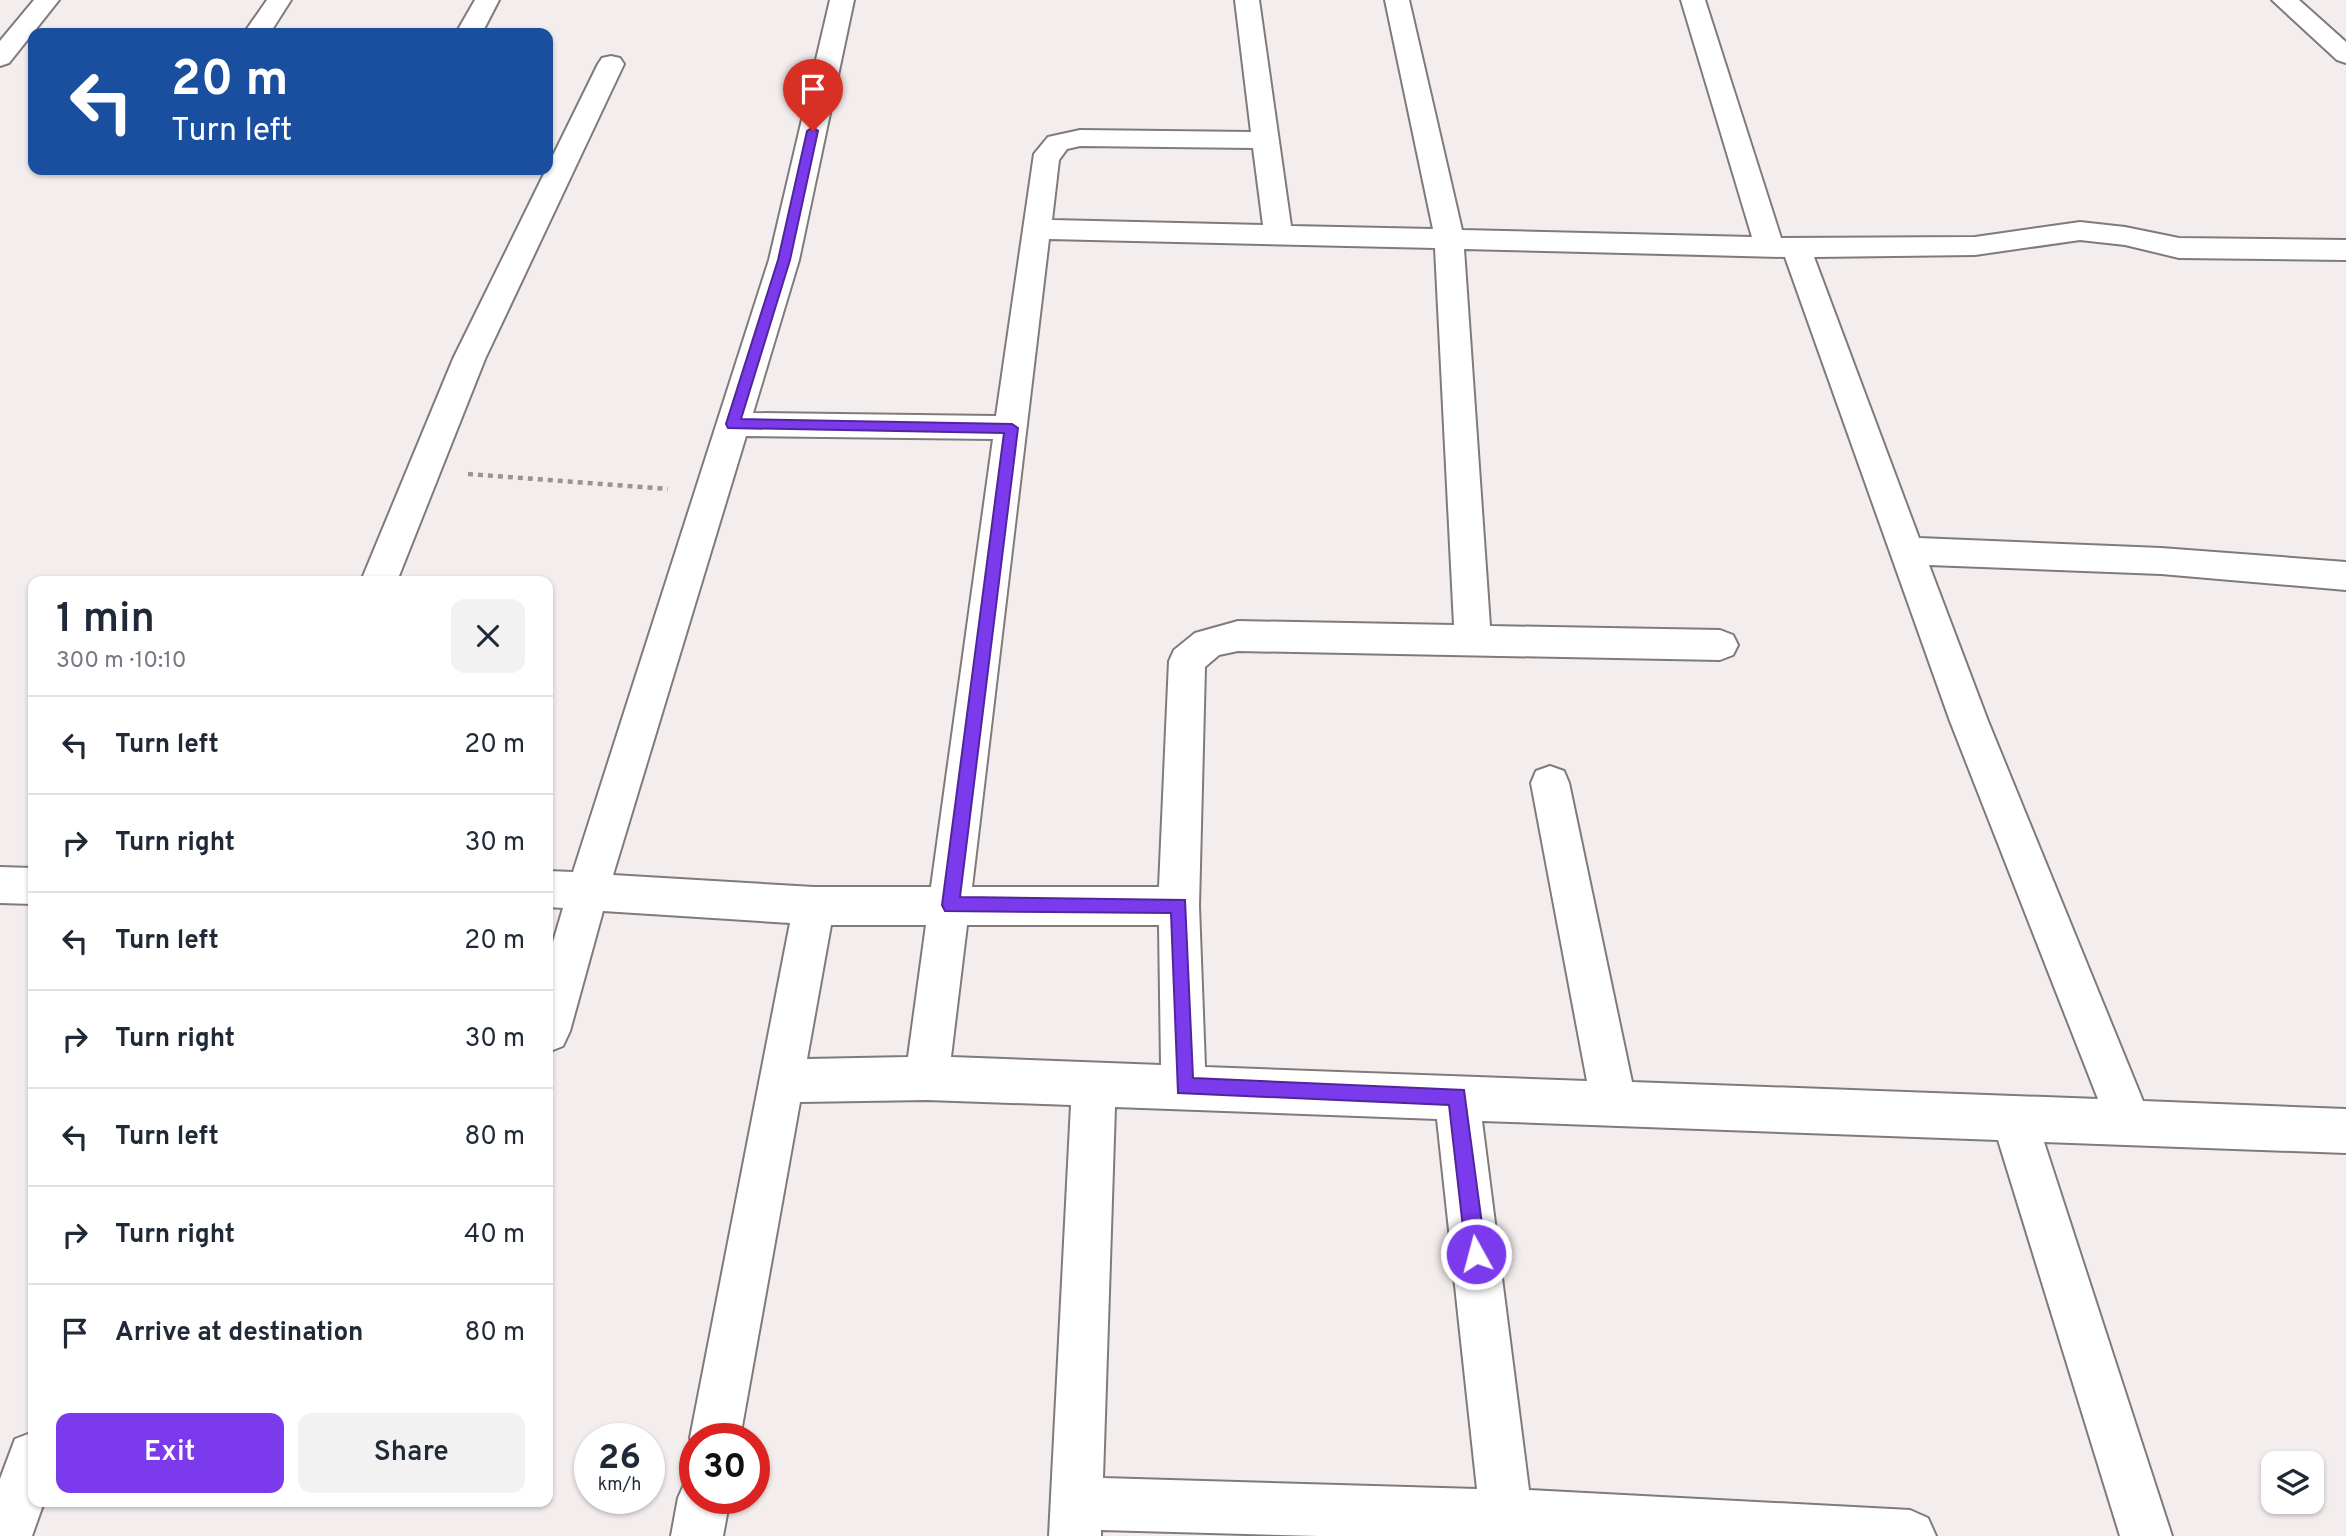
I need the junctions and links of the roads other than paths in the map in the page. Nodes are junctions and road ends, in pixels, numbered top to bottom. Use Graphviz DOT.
graph roads {
  1 [pos="47,0"];
  2 [pos="279,0"];
  3 [pos="487,0"];
  4 [pos="1247,0"];
  5 [pos="1397,0"];
  6 [pos="1693,0"];
  7 [pos="2284,0"];
  8 [pos="844,1"];
  9 [pos="260,28"];
  10 [pos="472,28"];
  11 [pos="2346,55"];
  12 [pos="0,58"];
  13 [pos="611,64"];
  14 [pos="1266,140"];
  15 [pos="1037,229"];
  16 [pos="1278,233"];
  17 [pos="1449,238"];
  18 [pos="1783,248"];
  19 [pos="2346,250"];
  20 [pos="733,424"];
  21 [pos="1012,428"];
  22 [pos="1906,551"];
  23 [pos="381,576"];
  24 [pos="2346,576"];
  25 [pos="1473,640"];
  26 [pos="1720,646"];
  27 [pos="1550,783"];
  28 [pos="0,886"];
  29 [pos="28,886"];
  30 [pos="553,889"];
  31 [pos="589,889"];
  32 [pos="951,905"];
  33 [pos="814,906"];
  34 [pos="1180,906"];
  35 [pos="553,1014"];
  36 [pos="927,1078"];
  37 [pos="782,1081"];
  38 [pos="1094,1084"];
  39 [pos="1184,1087"];
  40 [pos="1457,1097"];
  41 [pos="1614,1103"];
  42 [pos="2013,1117"];
  43 [pos="2129,1122"];
  44 [pos="2346,1131"];
  45 [pos="718,1423"];
  46 [pos="28,1472"];
  47 [pos="701,1514"];
  48 [pos="1506,1516"];
  49 [pos="1076,1520"];
  50 [pos="6,1536"];
  51 [pos="697,1536"];
  52 [pos="1910,1536"];
  53 [pos="2146,1536"];
  1 -- 12 [label="street"];
  2 -- 9 [label="street"];
  3 -- 10 [label="street"];
  4 -- 14 [label="street"];
  5 -- 17 [label="street"];
  6 -- 18 [label="street"];
  7 -- 11 [label="street"];
  8 -- 20 [label="street"];
  13 -- 23 [label="street"];
  14 -- 15 [label="street"];
  14 -- 16 [label="street"];
  15 -- 16 [label="street"];
  15 -- 21 [label="street"];
  16 -- 17 [label="street"];
  17 -- 18 [label="street"];
  17 -- 25 [label="street"];
  18 -- 19 [label="street"];
  18 -- 22 [label="street"];
  20 -- 21 [label="street"];
  20 -- 31 [label="street"];
  21 -- 32 [label="street"];
  22 -- 24 [label="street"];
  22 -- 43 [label="street"];
  25 -- 26 [label="street"];
  25 -- 34 [label="street"];
  27 -- 41 [label="street"];
  28 -- 29 [label="street"];
  30 -- 31 [label="street"];
  31 -- 33 [label="street"];
  31 -- 35 [label="street"];
  32 -- 33 [label="street"];
  32 -- 34 [label="street"];
  32 -- 36 [label="street"];
  33 -- 37 [label="street"];
  34 -- 39 [label="street"];
  36 -- 37 [label="street"];
  36 -- 38 [label="street"];
  37 -- 45 [label="street"];
  38 -- 39 [label="street"];
  38 -- 49 [label="street"];
  39 -- 40 [label="street"];
  40 -- 41 [label="street"];
  40 -- 48 [label="street"];
  41 -- 42 [label="street"];
  42 -- 43 [label="street"];
  42 -- 53 [label="street"];
  43 -- 44 [label="street"];
  46 -- 50 [label="street"];
  47 -- 51 [label="street"];
  48 -- 49 [label="street"];
  48 -- 52 [label="street"];
}
